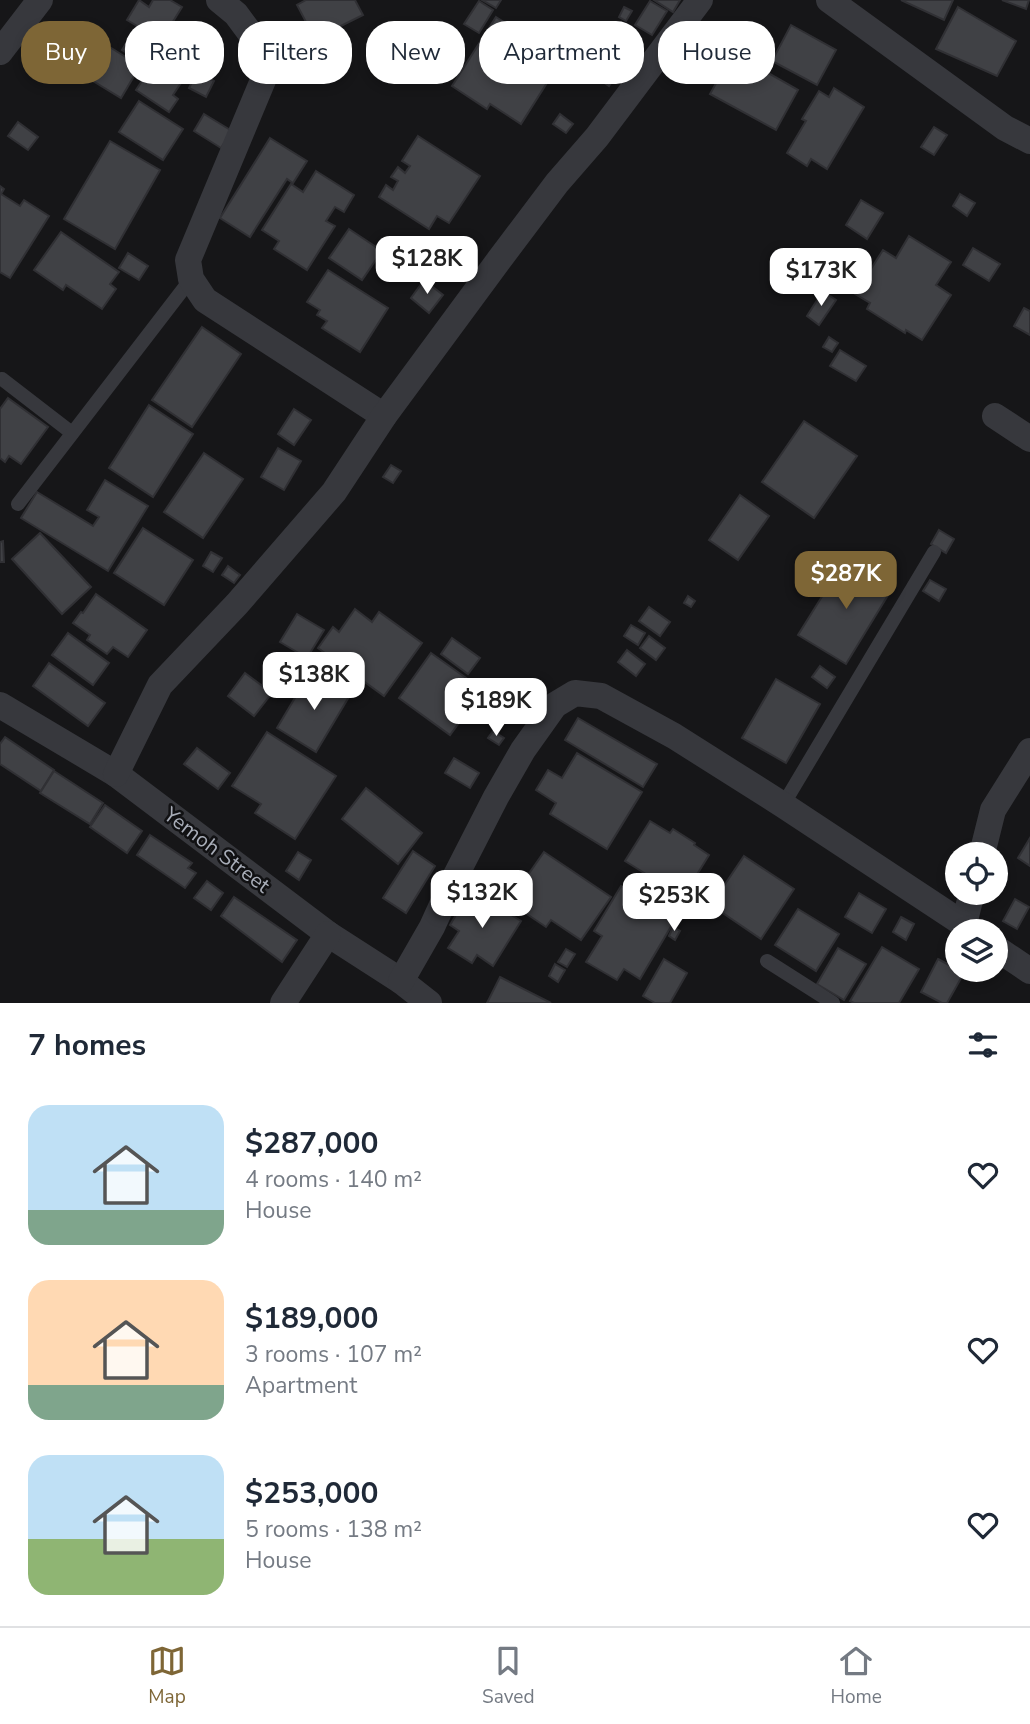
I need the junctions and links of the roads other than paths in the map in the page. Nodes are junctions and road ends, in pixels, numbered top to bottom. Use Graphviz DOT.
graph roads {
  1 [pos="40,0"];
  2 [pos="219,0"];
  3 [pos="700,0"];
  4 [pos="830,0"];
  5 [pos="0,52"];
  6 [pos="1030,141"];
  7 [pos="191,279"];
  8 [pos="2,379"];
  9 [pos="384,416"];
  10 [pos="995,416"];
  11 [pos="72,433"];
  12 [pos="1030,439"];
  13 [pos="18,504"];
  14 [pos="933,552"];
  15 [pos="0,705"];
  16 [pos="1030,751"];
  17 [pos="116,774"];
  18 [pos="783,805"];
  19 [pos="985,842"];
  20 [pos="957,919"];
  21 [pos="328,934"];
  22 [pos="1008,956"];
  23 [pos="767,961"];
  24 [pos="1030,971"];
  25 [pos="401,981"];
  26 [pos="283,1003"];
  27 [pos="429,1003"];
  28 [pos="833,1003"];
  1 -- 5 [label="street"];
  2 -- 7 [label="street"];
  3 -- 9 [label="street"];
  4 -- 6 [label="street"];
  7 -- 9 [label="street"];
  7 -- 11 [label="lane"];
  8 -- 11 [label="lane"];
  9 -- 17 [label="street"];
  10 -- 12 [label="street"];
  11 -- 13 [label="lane"];
  14 -- 18 [label="lane"];
  15 -- 17 [label="street, Yemoh Street"];
  16 -- 19 [label="street"];
  17 -- 21 [label="street, Yemoh Street"];
  18 -- 20 [label="street"];
  18 -- 25 [label="street"];
  21 -- 25 [label="street, Yemoh Street"];
  21 -- 26 [label="street"];
  22 -- 24 [label="street"];
  23 -- 28 [label="lane"];
  25 -- 27 [label="street, Yemoh Street"];
}
